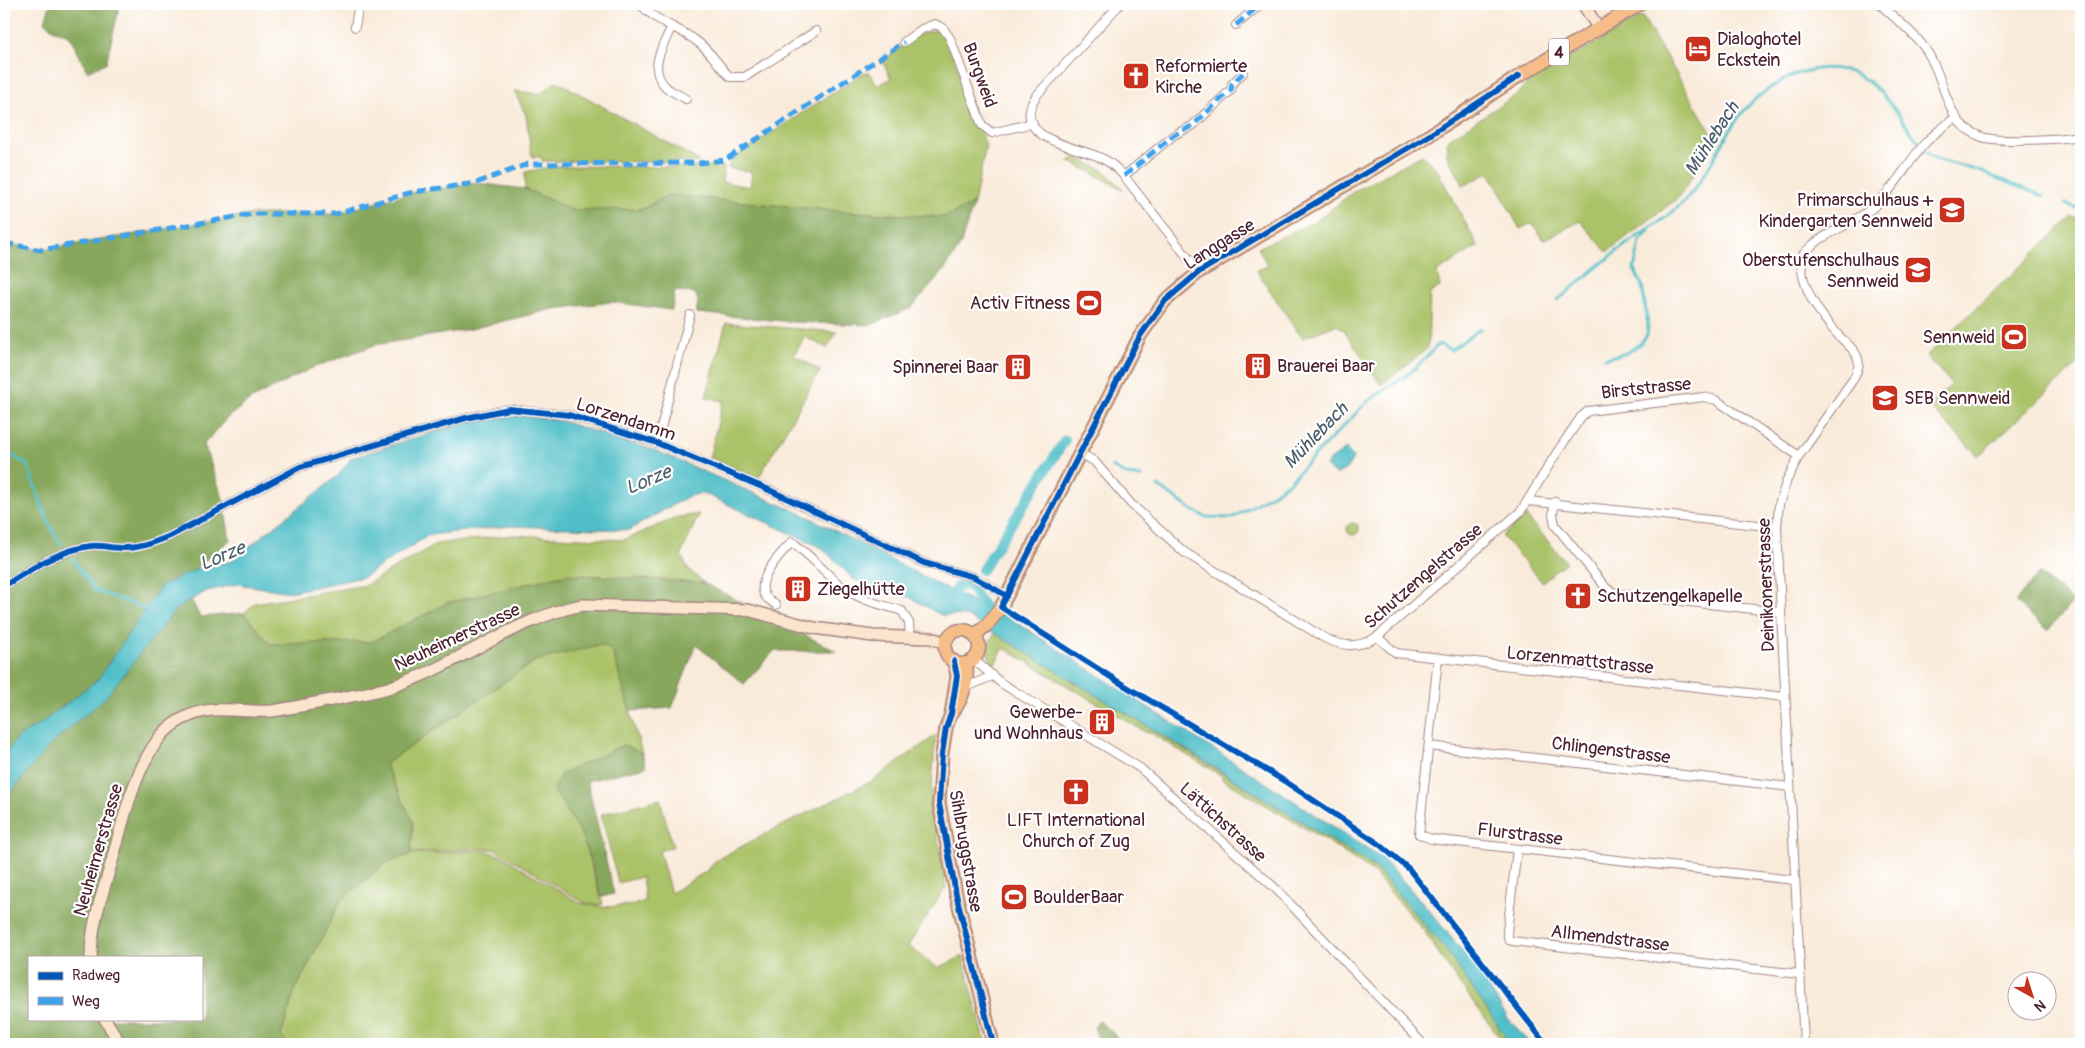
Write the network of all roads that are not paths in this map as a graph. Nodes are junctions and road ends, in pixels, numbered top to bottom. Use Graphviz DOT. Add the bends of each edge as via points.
graph roads {
  1 [pos="359,4"];
  2 [pos="640,4"];
  3 [pos="1120,4"];
  4 [pos="1261,4"];
  5 [pos="1583,4"];
  6 [pos="1640,4"];
  7 [pos="1880,4"];
  8 [pos="1236,25"];
  9 [pos="355,27"];
  10 [pos="671,28"];
  11 [pos="1599,29"];
  12 [pos="816,31"];
  13 [pos="904,42"];
  14 [pos="1243,74"];
  15 [pos="686,99"];
  16 [pos="1956,117"];
  17 [pos="1033,124"];
  18 [pos="2081,136"];
  19 [pos="1124,176"];
  20 [pos="1199,272"];
  21 [pos="690,315"];
  22 [pos="656,443"];
  23 [pos="1080,453"];
  24 [pos="1799,456"];
  25 [pos="1528,501"];
  26 [pos="1555,502"];
  27 [pos="1777,527"];
  28 [pos="4,586"];
  29 [pos="1004,602"];
  30 [pos="776,605"];
  31 [pos="1781,612"];
  32 [pos="978,632"];
  33 [pos="910,637"];
  34 [pos="1377,637"];
  35 [pos="946,643"];
  36 [pos="1438,658"];
  37 [pos="964,661"];
  38 [pos="992,676"];
  39 [pos="964,688"];
  40 [pos="1785,697"];
  41 [pos="952,714"];
  42 [pos="1429,746"];
  43 [pos="1790,787"];
  44 [pos="1517,849"];
  45 [pos="1794,880"];
  46 [pos="90,956"];
  47 [pos="1799,974"];
  48 [pos="106,1020"];
  49 [pos="120,1044"];
  50 [pos="994,1044"];
  51 [pos="1423,1044"];
  52 [pos="1804,1044"];
  1 -- 9 [label="street"];
  2 -- 10 [label="street"];
  3 -- 17 [label="street" via="1036,96 1031,113"];
  4 -- 8 [label="street"];
  5 -- 11 [label="street"];
  6 -- 11 [label="main road, Langgasse / 4"];
  7 -- 16 [label="street" via="1927,51"];
  10 -- 12 [label="street" via="708,50 730,77 745,76"];
  10 -- 15 [label="street" via="657,57 656,67 666,87"];
  11 -- 20 [label="main road, Langgasse / 4" via="1519,76 1428,136"];
  13 -- 17 [label="street, Burgweid" via="935,24 943,28 950,38 982,125 992,133"];
  14 -- 19 [label="street" via="1232,84 1231,90 1192,126 1174,135"];
  16 -- 18 [label="street" via="1972,133 1984,138"];
  16 -- 24 [label="street, Deinikonerstrasse" via="1926,142 1877,204 1862,217 1818,240 1801,257 1805,283 1813,303 1822,318 1857,354 1860,365"];
  17 -- 19 [label="street" via="1051,141 1102,158"];
  19 -- 20 [label="street"];
  20 -- 23 [label="main road, Langgasse / 4" via="1164,302 1140,336"];
  21 -- 22 [label="street"];
  22 -- 28 [label="street, Lorzendamm" via="569,415 509,409 466,418 300,468 170,536 141,546 93,546 66,551"];
  22 -- 29 [label="street, Lorzendamm" via="767,489 924,563 974,577"];
  23 -- 29 [label="main road, Langgasse / 4"];
  23 -- 34 [label="street, Schutzengelstrasse" via="1094,461 1131,504 1184,552 1326,639 1353,646 1366,644"];
  24 -- 25 [label="street, Birststrasse" via="1716,400 1704,397 1596,408 1581,417"];
  24 -- 27 [label="street, Deinikonerstrasse" via="1786,480"];
  25 -- 26 [label="street"];
  25 -- 34 [label="street, Schutzengelstrasse"];
  26 -- 27 [label="street"];
  26 -- 31 [label="street" via="1555,525 1607,589 1617,594"];
  27 -- 31 [label="street, Deinikonerstrasse"];
  29 -- 32 [label="main road, Langgasse / 4"];
  30 -- 33 [label="street" via="765,596 763,588 771,564 792,542 857,596 902,611 909,623"];
  31 -- 40 [label="street, Deinikonerstrasse"];
  32 -- 35 [label="main road" via="955,631"];
  32 -- 37 [label="main road" via="978,650"];
  33 -- 35 [label="street, Neuheimerstrasse"];
  33 -- 46 [label="street, Neuheimerstrasse" via="814,628 748,610 582,605 536,619 432,671 384,689 272,711 214,710 182,718 158,739 138,778 95,920"];
  34 -- 36 [label="street, Lorzenmattstrasse" via="1396,653"];
  35 -- 37 [label="main road" via="946,652"];
  36 -- 40 [label="street, Lorzenmattstrasse"];
  36 -- 42 [label="street, Flurstrasse"];
  37 -- 38 [label="street, Lättichstrasse"];
  37 -- 39 [label="main road, Sihlbruggstrasse" via="967,670"];
  37 -- 41 [label="main road, Sihlbruggstrasse" via="956,676"];
  38 -- 39 [label="street"];
  38 -- 51 [label="street, Lättichstrasse" via="1140,768 1275,888"];
  39 -- 41 [label="main road, Sihlbruggstrasse"];
  40 -- 43 [label="street, Deinikonerstrasse"];
  41 -- 50 [label="main road, Sihlbruggstrasse" via="942,754 939,803 956,894"];
  42 -- 43 [label="street, Chlingenstrasse"];
  42 -- 44 [label="street, Flurstrasse" via="1419,834 1431,839"];
  43 -- 45 [label="street, Deinikonerstrasse"];
  44 -- 45 [label="street, Flurstrasse"];
  44 -- 47 [label="street, Allmendstrasse" via="1507,932 1509,940"];
  45 -- 47 [label="street, Deinikonerstrasse"];
  47 -- 52 [label="street, Deinikonerstrasse"];
  48 -- 49 [label="street"];
}
